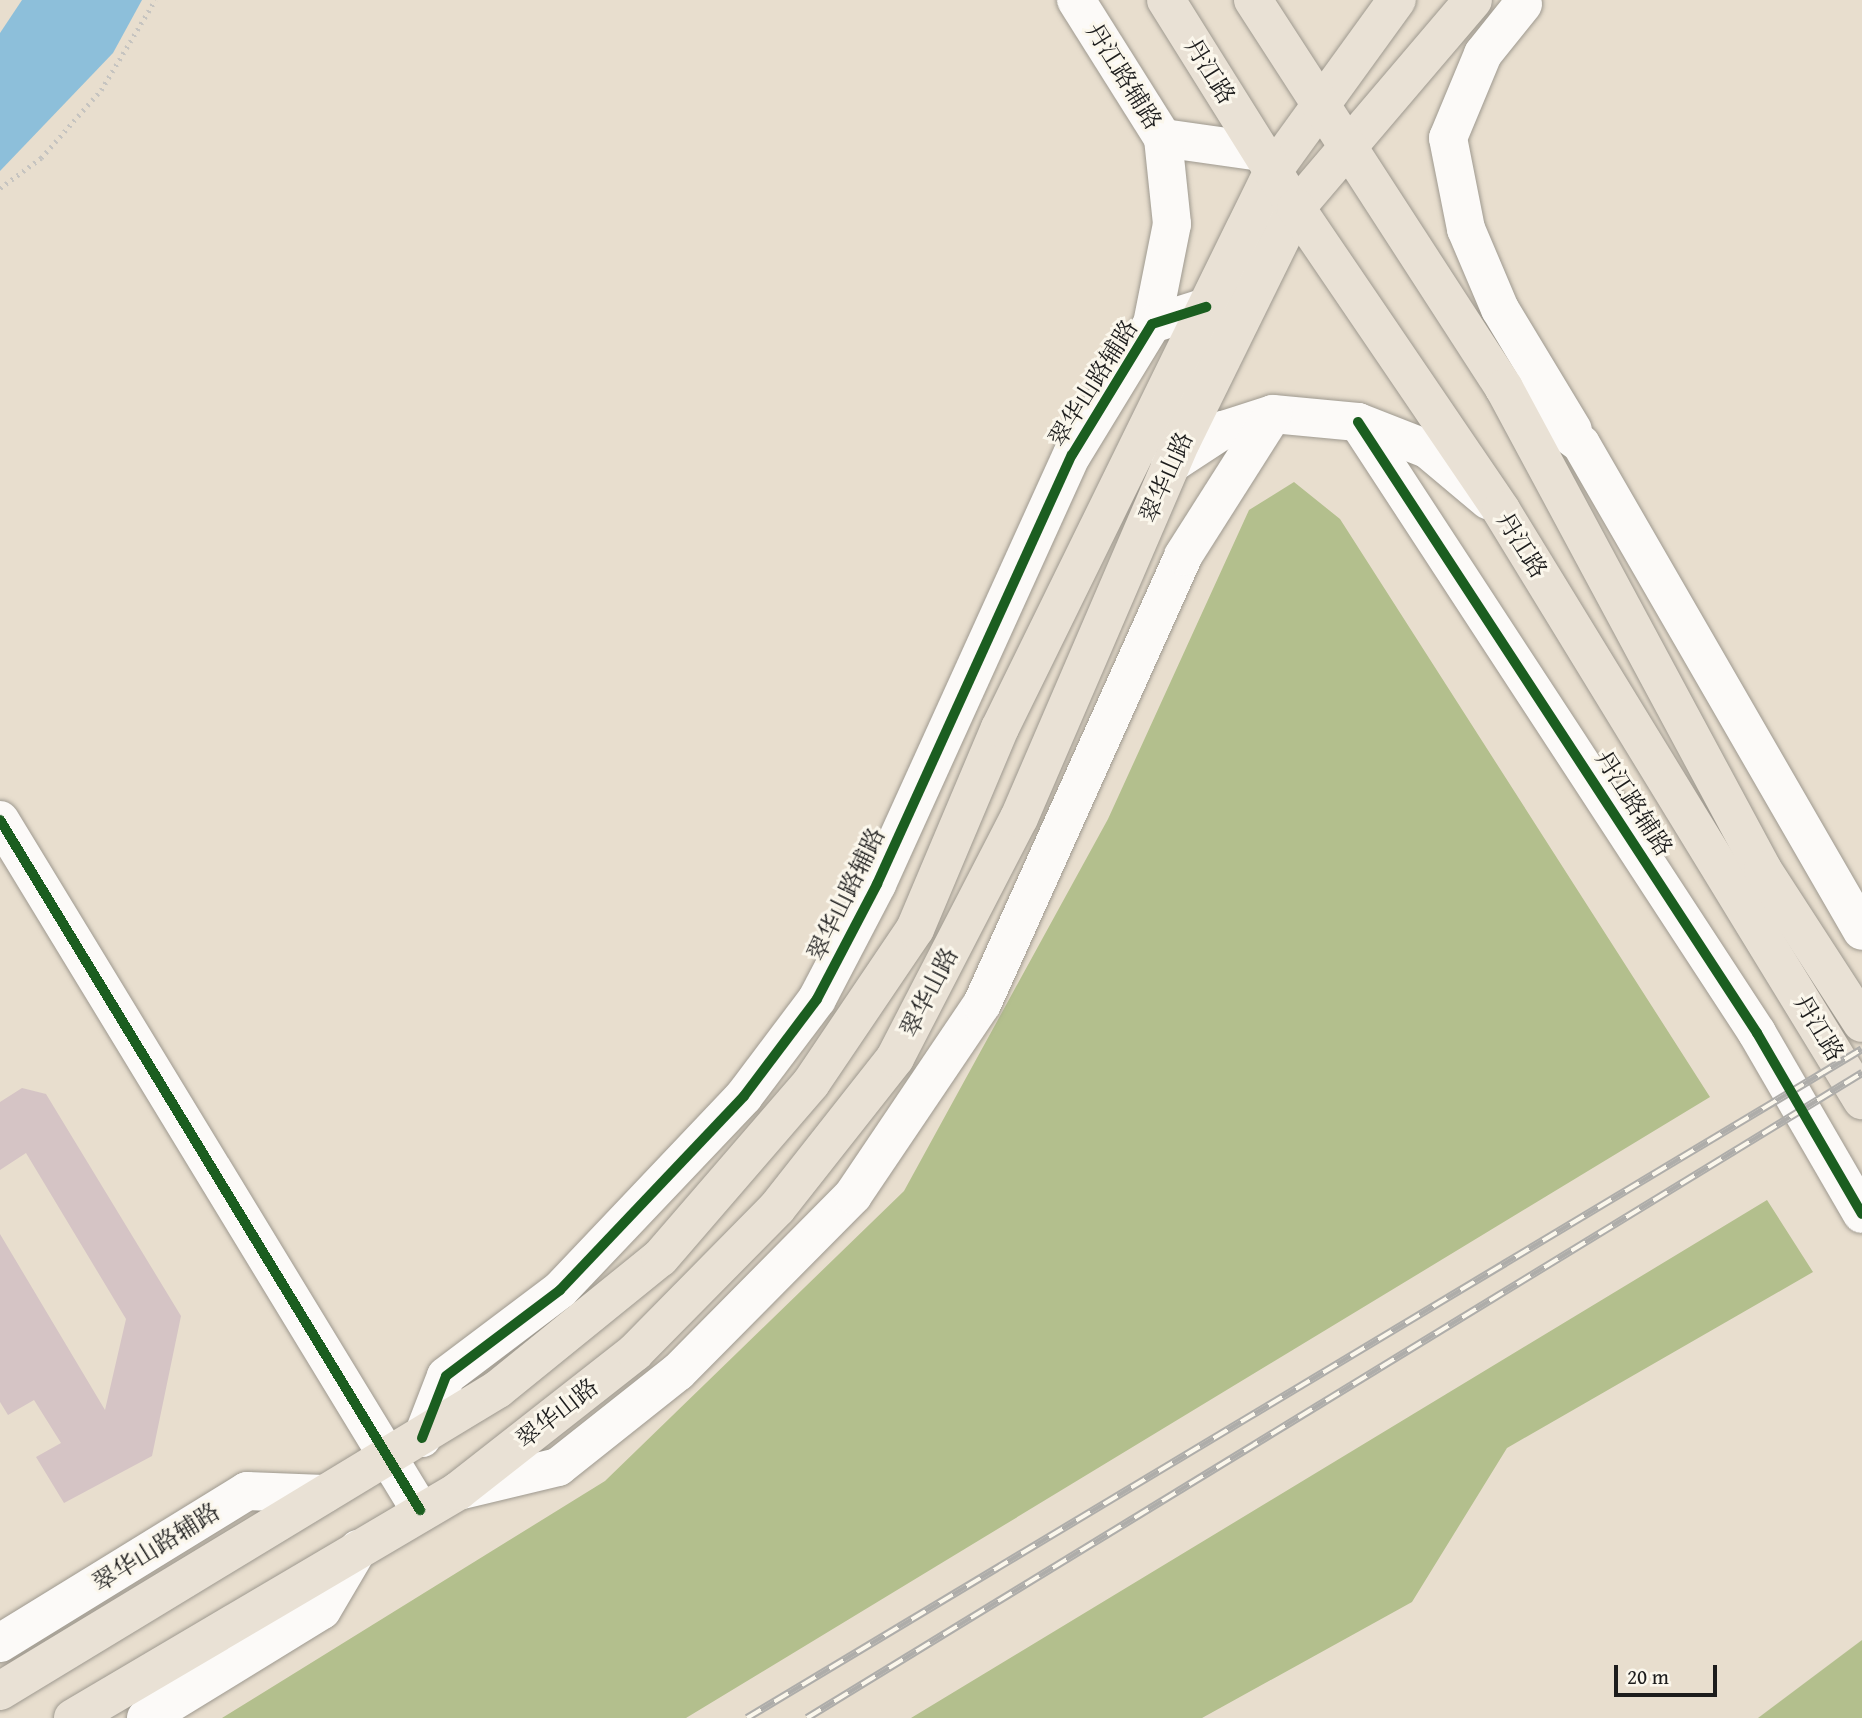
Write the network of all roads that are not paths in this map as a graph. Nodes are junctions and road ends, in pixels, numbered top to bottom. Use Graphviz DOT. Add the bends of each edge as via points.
graph roads {
  1 [pos="1076,0"];
  2 [pos="1166,0"];
  3 [pos="1253,0"];
  4 [pos="1397,0"];
  5 [pos="1473,0"];
  6 [pos="1525,2"];
  7 [pos="1438,41"];
  8 [pos="1316,104"];
  9 [pos="1163,138"];
  10 [pos="1345,148"];
  11 [pos="1267,162"];
  12 [pos="1296,208"];
  13 [pos="1206,307"];
  14 [pos="1152,324"];
  15 [pos="1504,388"];
  16 [pos="1273,414"];
  17 [pos="1358,422"];
  18 [pos="1581,444"];
  19 [pos="1170,465"];
  20 [pos="1501,510"];
  21 [pos="0,820"];
  22 [pos="1862,931"];
  23 [pos="1862,1023"];
  24 [pos="1862,1100"];
  25 [pos="1862,1214"];
  26 [pos="422,1438"];
  27 [pos="386,1457"];
  28 [pos="458,1491"];
  29 [pos="324,1494"];
  30 [pos="420,1510"];
  31 [pos="358,1549"];
  32 [pos="0,1643"];
  33 [pos="0,1690"];
  34 [pos="73,1718"];
  35 [pos="146,1718"];
  1 -- 9 [label="street, 丹江路辅路"];
  2 -- 11 [label="main road, 丹江路"];
  3 -- 8 [label="main road, 丹江路"];
  4 -- 8 [label="main road, 翠华山路"];
  5 -- 7 [label="main road, 翠华山路"];
  6 -- 7 [label="street"];
  6 -- 18 [label="street" via="1483,54 1448,138 1471,241 1500,309"];
  7 -- 10 [label="main road, 翠华山路"];
  8 -- 10 [label="main road, 丹江路"];
  8 -- 11 [label="main road, 翠华山路"];
  9 -- 11 [label="street, 丹江路辅路"];
  9 -- 14 [label="street" via="1171,224"];
  10 -- 12 [label="main road, 翠华山路"];
  10 -- 15 [label="main road, 丹江路"];
  11 -- 12 [label="main road, 丹江路"];
  11 -- 13 [label="main road, 翠华山路"];
  12 -- 19 [label="main road, 翠华山路"];
  12 -- 20 [label="main road, 丹江路"];
  13 -- 14 [label="street, 翠华山路辅路"];
  13 -- 26 [label="main road, 翠华山路" via="1000,729 915,929 811,1083 660,1258 498,1388"];
  14 -- 26 [label="street, 翠华山路辅路" via="1072,455 877,884 817,999 744,1096 560,1290 446,1376"];
  15 -- 18 [label="street"];
  15 -- 23 [label="main road, 丹江路" via="1763,870"];
  16 -- 17 [label="street"];
  16 -- 19 [label="street" via="1223,430"];
  16 -- 28 [label="street" via="1184,556 982,1004 853,1195 678,1372 558,1466"];
  17 -- 20 [label="street" via="1427,449"];
  17 -- 25 [label="street, 丹江路辅路" via="1757,1034"];
  18 -- 22 [label="street"];
  19 -- 28 [label="main road, 翠华山路" via="1019,818 895,1058 777,1208 635,1352"];
  20 -- 24 [label="main road, 丹江路"];
  21 -- 27 [label="street"];
  26 -- 27 [label="main road, 翠华山路"];
  27 -- 29 [label="main road, 翠华山路"];
  27 -- 30 [label="street"];
  28 -- 30 [label="main road, 翠华山路"];
  29 -- 32 [label="street, 翠华山路辅路" via="247,1491"];
  29 -- 33 [label="main road, 翠华山路"];
  30 -- 31 [label="main road, 翠华山路"];
  31 -- 34 [label="main road, 翠华山路"];
  31 -- 35 [label="street" via="322,1610"];
}
